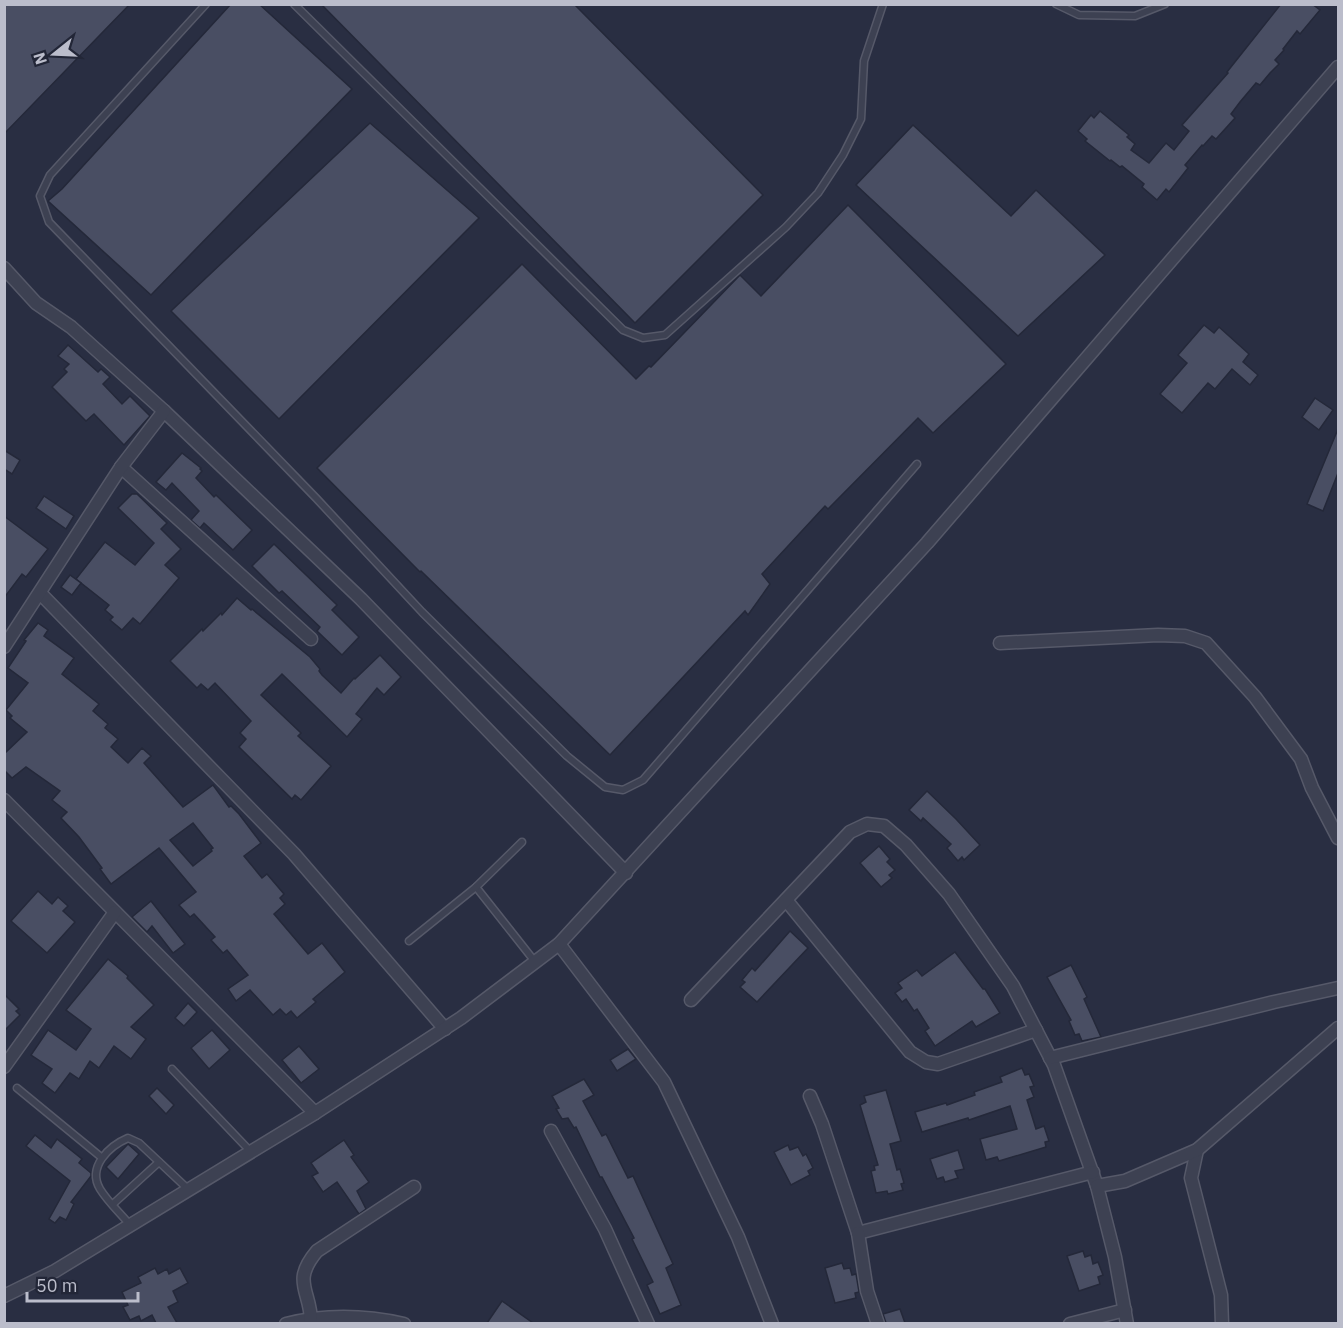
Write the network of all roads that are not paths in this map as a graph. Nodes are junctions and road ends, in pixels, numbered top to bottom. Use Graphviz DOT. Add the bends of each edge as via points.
graph roads {
  1 [pos="206,4"];
  2 [pos="294,4"];
  3 [pos="883,4"];
  4 [pos="1056,4"];
  5 [pos="1165,4"];
  6 [pos="1338,67"];
  7 [pos="4,268"];
  8 [pos="164,411"];
  9 [pos="917,464"];
  10 [pos="122,467"];
  11 [pos="40,593"];
  12 [pos="311,639"];
  13 [pos="1000,643"];
  14 [pos="4,647"];
  15 [pos="4,800"];
  16 [pos="1338,838"];
  17 [pos="522,842"];
  18 [pos="626,873"];
  19 [pos="476,887"];
  20 [pos="786,900"];
  21 [pos="116,912"];
  22 [pos="409,941"];
  23 [pos="560,944"];
  24 [pos="537,963"];
  25 [pos="1338,988"];
  26 [pos="691,1000"];
  27 [pos="1338,1028"];
  28 [pos="445,1029"];
  29 [pos="1036,1030"];
  30 [pos="1050,1058"];
  31 [pos="4,1067"];
  32 [pos="172,1070"];
  33 [pos="17,1088"];
  34 [pos="810,1096"];
  35 [pos="315,1113"];
  36 [pos="551,1131"];
  37 [pos="1197,1150"];
  38 [pos="251,1153"];
  39 [pos="101,1157"];
  40 [pos="159,1162"];
  41 [pos="1093,1172"];
  42 [pos="1097,1186"];
  43 [pos="414,1187"];
  44 [pos="189,1190"];
  45 [pos="112,1204"];
  46 [pos="130,1226"];
  47 [pos="858,1233"];
  48 [pos="4,1296"];
  49 [pos="1125,1310"];
  50 [pos="311,1320"];
  51 [pos="286,1323"];
  52 [pos="404,1323"];
  53 [pos="648,1323"];
  54 [pos="772,1323"];
  55 [pos="879,1323"];
  56 [pos="1070,1323"];
  57 [pos="1126,1323"];
  58 [pos="1222,1323"];
  1 -- 9 [label="lane" via="50,175 40,196 49,222 422,612 567,756 604,787 623,790 643,780"];
  2 -- 3 [label="lane" via="623,330 644,338 665,335 786,227 818,193 861,119 864,61"];
  4 -- 5 [label="lane" via="1078,15 1135,16"];
  6 -- 18 [label="street" via="927,543"];
  7 -- 8 [label="street" via="36,303 71,327"];
  8 -- 10 [label="street"];
  8 -- 18 [label="street" via="361,599"];
  10 -- 11 [label="street"];
  10 -- 12 [label="street"];
  11 -- 14 [label="street"];
  11 -- 28 [label="street" via="294,854"];
  13 -- 16 [label="street" via="1158,635 1185,636 1206,644 1255,697 1301,759"];
  15 -- 21 [label="street"];
  17 -- 19 [label="lane"];
  18 -- 23 [label="street"];
  19 -- 22 [label="lane"];
  19 -- 24 [label="lane"];
  20 -- 26 [label="street"];
  20 -- 29 [label="street" via="910,1052 926,1062 938,1064"];
  20 -- 29 [label="street" via="850,832 867,824 884,826 949,894 1013,986"];
  21 -- 31 [label="street"];
  21 -- 35 [label="street"];
  23 -- 24 [label="street"];
  23 -- 54 [label="street" via="664,1082 738,1237"];
  24 -- 28 [label="street"];
  25 -- 30 [label="street"];
  27 -- 37 [label="street"];
  28 -- 35 [label="street"];
  29 -- 30 [label="street"];
  30 -- 41 [label="street"];
  32 -- 38 [label="lane"];
  33 -- 39 [label="lane"];
  34 -- 47 [label="street"];
  35 -- 38 [label="street"];
  36 -- 53 [label="street" via="605,1229"];
  37 -- 42 [label="street" via="1125,1181"];
  37 -- 58 [label="street" via="1191,1178 1221,1295"];
  38 -- 44 [label="street"];
  39 -- 40 [label="lane" via="128,1138"];
  39 -- 45 [label="lane" via="96,1179"];
  40 -- 44 [label="lane"];
  40 -- 45 [label="lane"];
  41 -- 42 [label="street"];
  41 -- 47 [label="street"];
  42 -- 49 [label="street"];
  43 -- 50 [label="street" via="317,1251 306,1264 303,1282"];
  44 -- 46 [label="street"];
  45 -- 46 [label="lane"];
  46 -- 48 [label="street"];
  47 -- 55 [label="street" via="867,1291"];
  49 -- 56 [label="street"];
  49 -- 57 [label="street"];
  50 -- 51 [label="street"];
  50 -- 52 [label="street" via="344,1316"];
}
